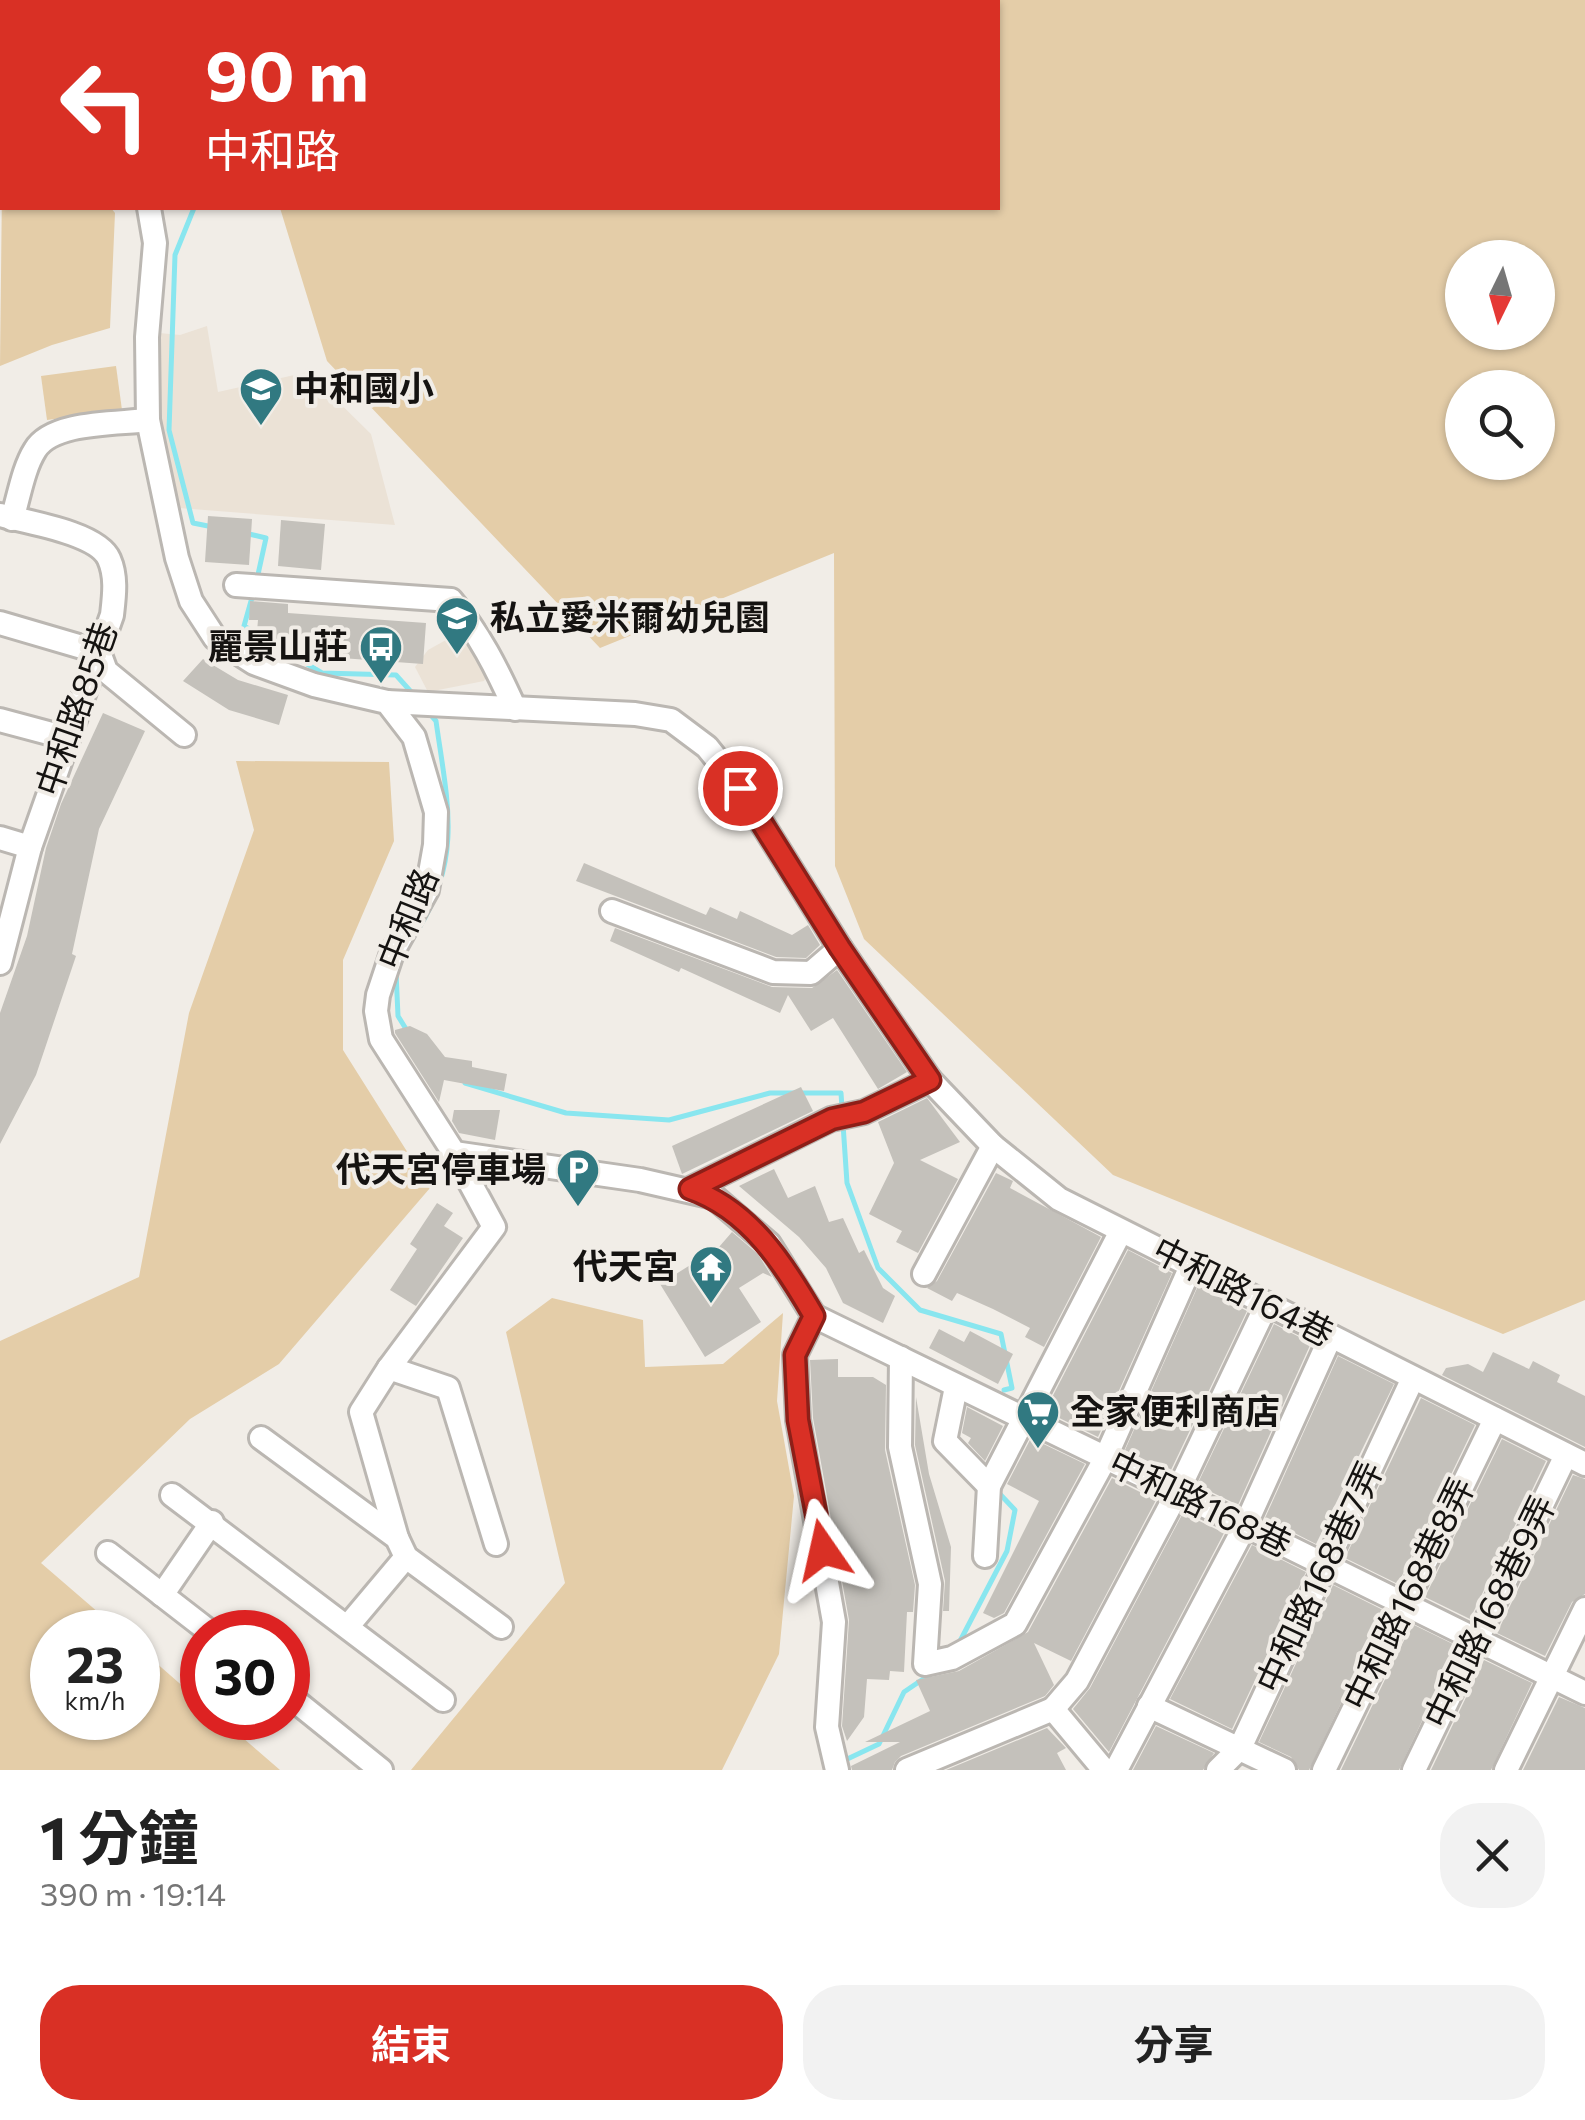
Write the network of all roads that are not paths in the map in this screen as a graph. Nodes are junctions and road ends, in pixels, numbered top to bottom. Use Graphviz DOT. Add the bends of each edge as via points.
graph roads {
  1 [pos="150,210"];
  2 [pos="148,420"];
  3 [pos="6,517"];
  4 [pos="240,585"];
  5 [pos="0,624"];
  6 [pos="99,652"];
  7 [pos="397,702"];
  8 [pos="515,709"];
  9 [pos="0,720"];
  10 [pos="184,735"];
  11 [pos="68,738"];
  12 [pos="0,838"];
  13 [pos="30,847"];
  14 [pos="612,912"];
  15 [pos="840,948"];
  16 [pos="1,954"];
  17 [pos="930,1080"];
  18 [pos="993,1146"];
  19 [pos="454,1153"];
  20 [pos="690,1189"];
  21 [pos="1121,1231"];
  22 [pos="1190,1266"];
  23 [pos="924,1274"];
  24 [pos="1267,1304"];
  25 [pos="814,1316"];
  26 [pos="1331,1336"];
  27 [pos="901,1358"];
  28 [pos="389,1368"];
  29 [pos="1413,1378"];
  30 [pos="956,1386"];
  31 [pos="1026,1418"];
  32 [pos="1495,1419"];
  33 [pos="261,1438"];
  34 [pos="1105,1459"];
  35 [pos="1576,1460"];
  36 [pos="992,1480"];
  37 [pos="1177,1493"];
  38 [pos="172,1495"];
  39 [pos="212,1522"];
  40 [pos="1245,1526"];
  41 [pos="496,1544"];
  42 [pos="402,1548"];
  43 [pos="108,1553"];
  44 [pos="985,1556"];
  45 [pos="1326,1564"];
  46 [pos="162,1594"];
  47 [pos="1403,1602"];
  48 [pos="1585,1609"];
  49 [pos="182,1610"];
  50 [pos="348,1626"];
  51 [pos="501,1626"];
  52 [pos="1474,1640"];
  53 [pos="1552,1676"];
  54 [pos="1585,1693"];
  55 [pos="443,1700"];
  56 [pos="1148,1706"];
  57 [pos="1053,1709"];
  58 [pos="310,1713"];
  59 [pos="1240,1748"];
  60 [pos="834,1762"];
  61 [pos="381,1770"];
  62 [pos="907,1770"];
  63 [pos="1104,1770"];
  64 [pos="1116,1770"];
  65 [pos="1218,1770"];
  66 [pos="1284,1770"];
  67 [pos="1324,1770"];
  68 [pos="1414,1770"];
  69 [pos="1506,1770"];
  1 -- 2 [label="street" via="155,243"];
  2 -- 3 [label="street, 中和路85巷" via="48,435 36,446"];
  2 -- 7 [label="street" via="176,558 191,601 215,638 254,664 314,686"];
  3 -- 6 [label="street, 中和路85巷" via="91,540 109,557 112,616"];
  4 -- 8 [label="street" via="451,600 494,662"];
  5 -- 6 [label="street"];
  6 -- 10 [label="street" via="106,671"];
  6 -- 11 [label="street, 中和路85巷"];
  7 -- 8 [label="street, 中和路164巷"];
  7 -- 19 [label="street, 中和路" via="436,812 435,845 427,890 392,953 376,1011 381,1039"];
  8 -- 15 [label="street, 中和路164巷" via="671,720 707,747 740,788"];
  9 -- 11 [label="street"];
  11 -- 13 [label="street, 中和路85巷"];
  12 -- 13 [label="street"];
  13 -- 16 [label="street, 中和路85巷"];
  14 -- 15 [label="street" via="772,972 811,973"];
  15 -- 17 [label="street, 中和路164巷"];
  17 -- 18 [label="street, 中和路164巷"];
  17 -- 20 [label="street" via="864,1112 832,1119"];
  18 -- 21 [label="street, 中和路164巷" via="1059,1199"];
  18 -- 23 [label="street"];
  19 -- 20 [label="street"];
  19 -- 28 [label="street, 中和路" via="494,1227"];
  20 -- 25 [label="street" via="714,1197 769,1244"];
  21 -- 22 [label="street, 中和路164巷"];
  21 -- 31 [label="street"];
  22 -- 24 [label="street, 中和路164巷"];
  22 -- 34 [label="street"];
  24 -- 26 [label="street, 中和路164巷"];
  24 -- 37 [label="street"];
  25 -- 27 [label="street, 中和路168巷"];
  25 -- 60 [label="street" via="795,1355 798,1420 834,1622 827,1726"];
  26 -- 29 [label="street, 中和路164巷"];
  26 -- 40 [label="street"];
  27 -- 30 [label="street, 中和路168巷"];
  27 -- 34 [label="street" via="900,1448 930,1584 925,1664 952,1658 1015,1624"];
  28 -- 41 [label="street" via="448,1388"];
  28 -- 42 [label="street" via="361,1412"];
  29 -- 32 [label="street, 中和路164巷"];
  29 -- 45 [label="street, 中和路168巷7弄"];
  30 -- 31 [label="street, 中和路168巷"];
  30 -- 36 [label="street" via="945,1441"];
  31 -- 34 [label="street, 中和路168巷"];
  31 -- 36 [label="street"];
  32 -- 35 [label="street, 中和路164巷"];
  32 -- 47 [label="street, 中和路168巷8弄"];
  33 -- 42 [label="street"];
  34 -- 37 [label="street, 中和路168巷"];
  35 -- 52 [label="street, 中和路168巷9弄"];
  36 -- 44 [label="street"];
  37 -- 40 [label="street, 中和路168巷"];
  37 -- 57 [label="street" via="1077,1681"];
  38 -- 39 [label="street"];
  39 -- 46 [label="street"];
  39 -- 50 [label="street"];
  40 -- 45 [label="street, 中和路168巷"];
  40 -- 56 [label="street"];
  42 -- 50 [label="street"];
  42 -- 51 [label="street"];
  43 -- 46 [label="street"];
  45 -- 47 [label="street, 中和路168巷"];
  45 -- 59 [label="street, 中和路168巷7弄"];
  46 -- 49 [label="street"];
  47 -- 52 [label="street, 中和路168巷"];
  47 -- 67 [label="street, 中和路168巷8弄"];
  48 -- 53 [label="street"];
  50 -- 55 [label="street"];
  52 -- 53 [label="street, 中和路168巷"];
  52 -- 68 [label="street, 中和路168巷9弄"];
  53 -- 54 [label="street, 中和路168巷"];
  53 -- 69 [label="street"];
  56 -- 59 [label="street"];
  56 -- 64 [label="street"];
  57 -- 62 [label="street"];
  57 -- 63 [label="street"];
  58 -- 61 [label="street"];
  59 -- 65 [label="street, 中和路168巷7弄"];
  59 -- 66 [label="street"];
}
